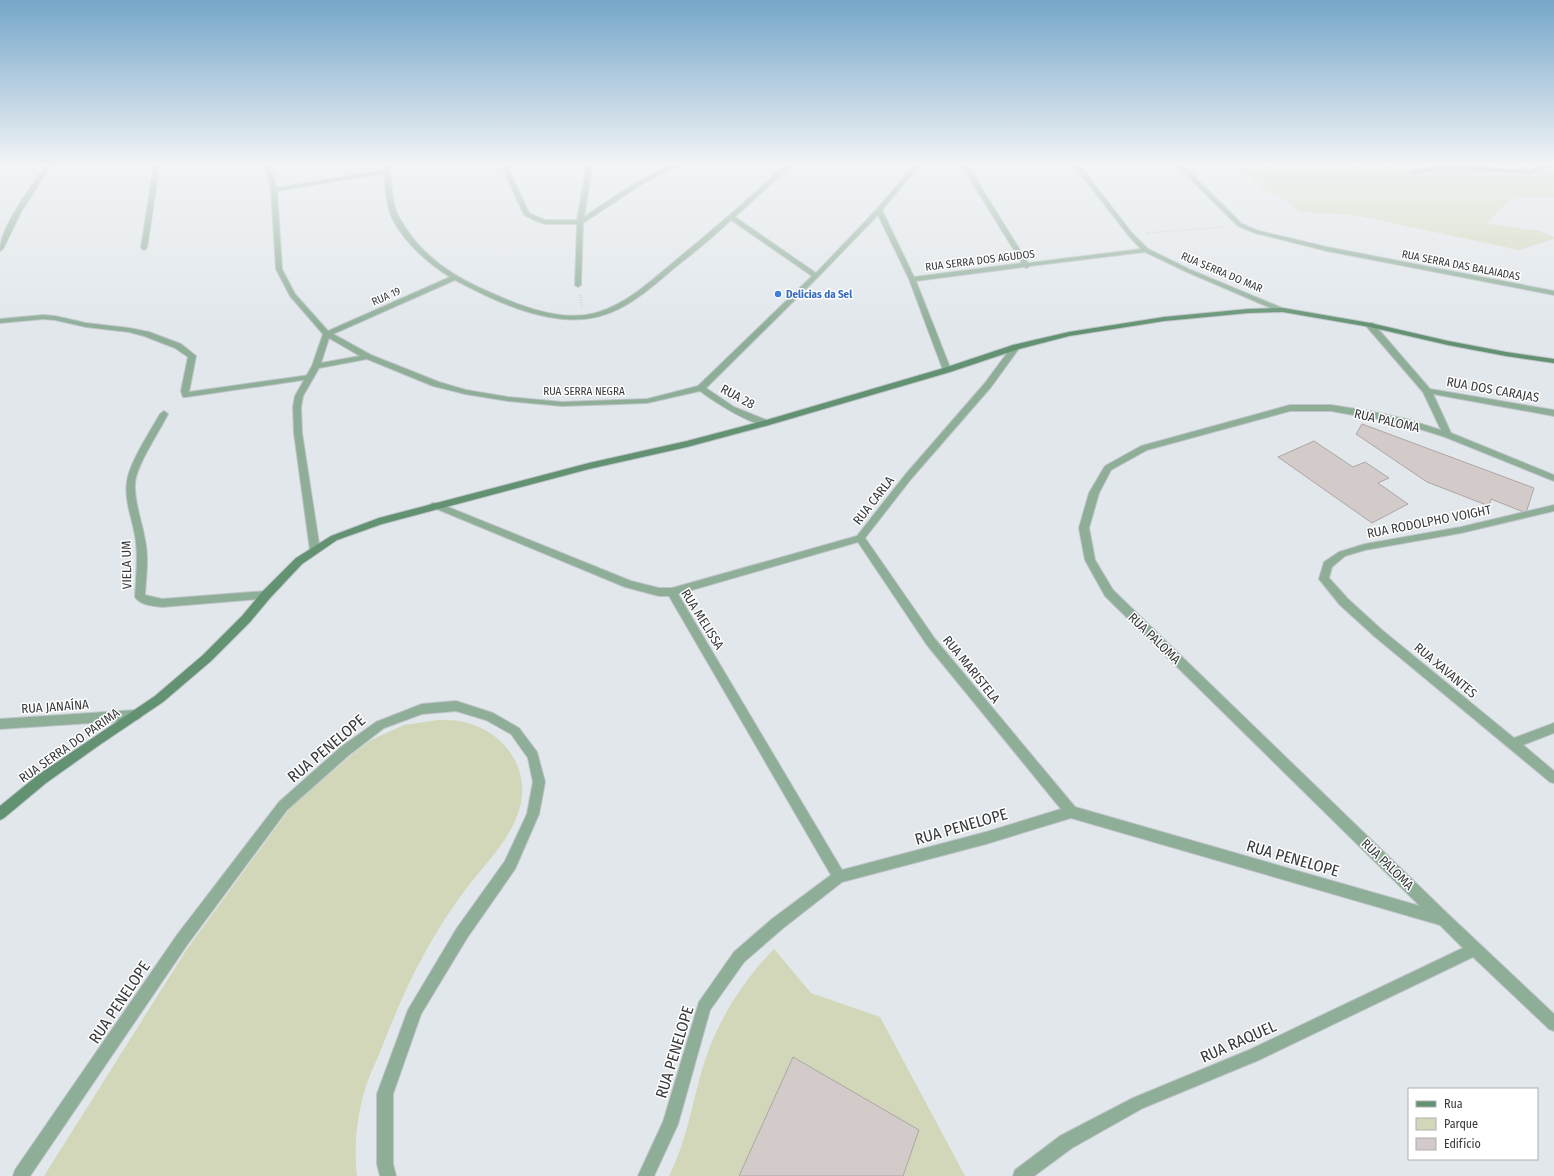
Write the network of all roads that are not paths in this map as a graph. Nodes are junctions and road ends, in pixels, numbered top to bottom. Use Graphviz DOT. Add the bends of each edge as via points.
graph roads {
  1 [pos="15,218"];
  2 [pos="149,218"];
  3 [pos="276,218"];
  4 [pos="397,218"];
  5 [pos="532,218"];
  6 [pos="581,218"];
  7 [pos="586,218"];
  8 [pos="732,218"];
  9 [pos="871,218"];
  10 [pos="883,218"];
  11 [pos="997,218"];
  12 [pos="1117,218"];
  13 [pos="1233,218"];
  14 [pos="580,222"];
  15 [pos="144,248"];
  16 [pos="0,249"];
  17 [pos="1146,250"];
  18 [pos="1027,266"];
  19 [pos="816,276"];
  20 [pos="454,278"];
  21 [pos="912,279"];
  22 [pos="578,285"];
  23 [pos="1553,293"];
  24 [pos="1283,310"];
  25 [pos="0,321"];
  26 [pos="1370,325"];
  27 [pos="327,334"];
  28 [pos="1016,347"];
  29 [pos="368,357"];
  30 [pos="1554,361"];
  31 [pos="316,366"];
  32 [pos="947,370"];
  33 [pos="310,376"];
  34 [pos="701,388"];
  35 [pos="1427,391"];
  36 [pos="1554,413"];
  37 [pos="164,414"];
  38 [pos="766,423"];
  39 [pos="1448,435"];
  40 [pos="1554,478"];
  41 [pos="435,505"];
  42 [pos="1554,508"];
  43 [pos="860,538"];
  44 [pos="314,550"];
  45 [pos="1324,579"];
  46 [pos="672,592"];
  47 [pos="266,595"];
  48 [pos="136,714"];
  49 [pos="0,724"];
  50 [pos="1554,728"];
  51 [pos="1512,744"];
  52 [pos="1554,778"];
  53 [pos="1070,812"];
  54 [pos="0,814"];
  55 [pos="839,877"];
  56 [pos="1444,920"];
  57 [pos="1476,949"];
  58 [pos="1554,1024"];
  59 [pos="21,1176"];
  60 [pos="388,1176"];
  61 [pos="646,1176"];
  62 [pos="1021,1176"];
  1 -- 16 [label="street"];
  2 -- 15 [label="street"];
  3 -- 27 [label="street, RUA SERRA NEGRA" via="279,269 292,295"];
  4 -- 20 [label="street" via="422,254"];
  5 -- 14 [label="street" via="556,223"];
  6 -- 14 [label="street"];
  7 -- 14 [label="street"];
  8 -- 19 [label="street"];
  8 -- 20 [label="street" via="629,300 614,308 584,317 541,312 523,307"];
  9 -- 19 [label="street"];
  10 -- 21 [label="street"];
  11 -- 18 [label="street"];
  12 -- 17 [label="street, RUA SERRA DO MAR"];
  13 -- 23 [label="street, RUA SERRA DAS BALAIADAS" via="1240,225 1281,239"];
  14 -- 22 [label="street"];
  17 -- 18 [label="street, RUA SERRA DOS AGUDOS"];
  17 -- 24 [label="street, RUA SERRA DO MAR" via="1189,272"];
  18 -- 21 [label="street, RUA SERRA DOS AGUDOS"];
  19 -- 34 [label="street"];
  20 -- 27 [label="street, RUA 19"];
  21 -- 32 [label="street"];
  24 -- 26 [label="street, RUA SERRA DO PARIMA"];
  24 -- 28 [label="street, RUA SERRA DO PARIMA" via="1164,319 1069,334"];
  25 -- 33 [label="street" via="55,318 129,330 178,346 192,356 185,394"];
  26 -- 30 [label="street, RUA SERRA DO PARIMA" via="1448,343"];
  26 -- 35 [label="street"];
  27 -- 29 [label="street, RUA SERRA NEGRA"];
  27 -- 31 [label="street"];
  28 -- 32 [label="street, RUA SERRA DO PARIMA"];
  28 -- 43 [label="street, RUA CARLA" via="988,385 908,477"];
  29 -- 31 [label="street"];
  29 -- 34 [label="street, RUA SERRA NEGRA" via="436,384 508,399 562,404 615,403 647,401"];
  31 -- 33 [label="street"];
  32 -- 38 [label="street, RUA SERRA DO PARIMA"];
  33 -- 44 [label="street" via="297,407 298,433"];
  34 -- 38 [label="street, RUA 28" via="731,409"];
  35 -- 36 [label="street, RUA DOS CARAJAS"];
  35 -- 39 [label="street"];
  37 -- 47 [label="street, VIELA UM" via="134,470 131,482 131,499 142,565 140,598 162,603"];
  38 -- 41 [label="street, RUA SERRA DO PARIMA"];
  39 -- 40 [label="street, RUA PALOMA"];
  39 -- 56 [label="street, RUA PALOMA" via="1399,420 1331,408 1290,408 1253,417 1144,448 1108,468 1094,493 1084,528 1090,560 1109,593"];
  41 -- 44 [label="street, RUA SERRA DO PARIMA" via="379,521 334,538"];
  41 -- 46 [label="street, RUA MELISSA" via="629,584 659,592"];
  42 -- 45 [label="street, RUA RODOLPHO VOIGHT" via="1342,554 1327,565"];
  43 -- 46 [label="street, RUA CARLA"];
  43 -- 53 [label="street, RUA MARISTELA" via="931,642"];
  44 -- 47 [label="street, RUA SERRA DO PARIMA"];
  45 -- 51 [label="street, RUA XAVANTES" via="1344,602 1378,633"];
  46 -- 55 [label="street, RUA MELISSA"];
  47 -- 48 [label="street, RUA SERRA DO PARIMA" via="207,658 159,699"];
  48 -- 49 [label="street, RUA JANAÍNA"];
  48 -- 54 [label="street, RUA SERRA DO PARIMA" via="55,770"];
  50 -- 51 [label="street"];
  51 -- 52 [label="street, RUA XAVANTES"];
  53 -- 55 [label="street, RUA PENELOPE" via="986,838"];
  53 -- 56 [label="street, RUA PENELOPE"];
  55 -- 61 [label="street, RUA PENELOPE" via="777,924 739,957 704,1007 670,1124"];
  56 -- 57 [label="street, RUA PALOMA"];
  57 -- 58 [label="street, RUA PALOMA"];
  57 -- 62 [label="street, RUA RAQUEL" via="1254,1055 1138,1103 1066,1142"];
  59 -- 60 [label="street, RUA PENELOPE" via="182,940 283,806 345,751 380,725 422,709 456,706 489,716 515,731 533,756 539,782 533,814 510,865 462,933 415,1010 385,1094 385,1164"];
}
